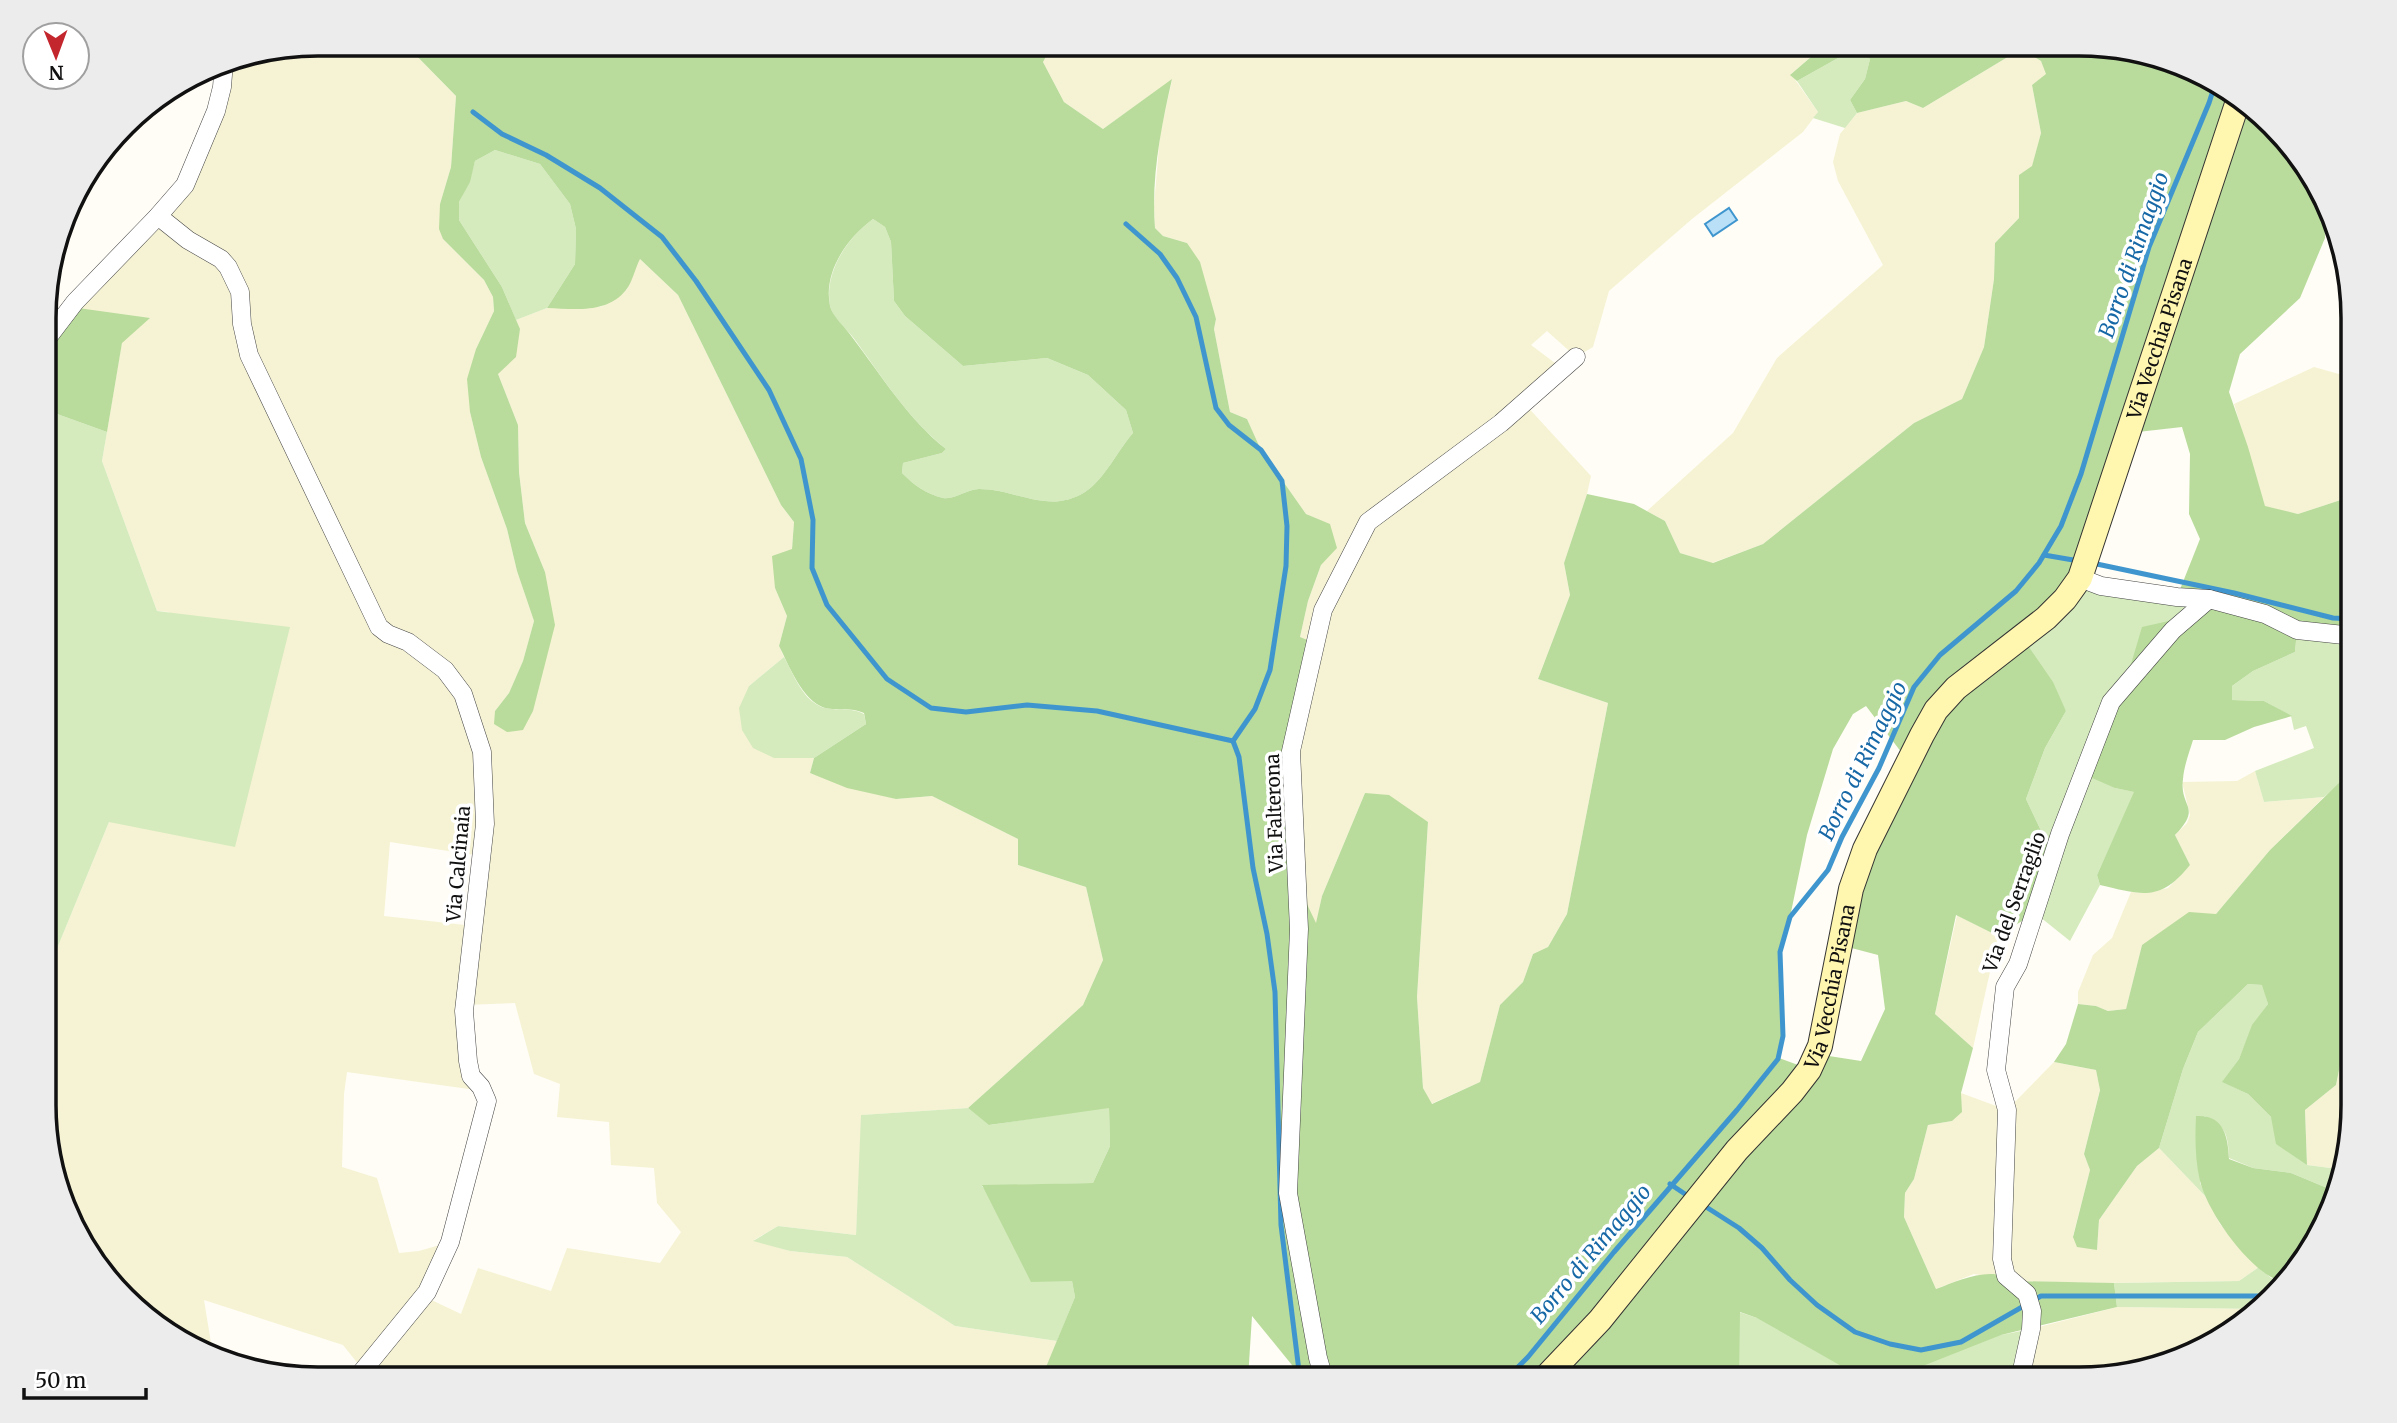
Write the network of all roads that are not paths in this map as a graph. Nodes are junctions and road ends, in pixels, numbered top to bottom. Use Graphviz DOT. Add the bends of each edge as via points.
graph roads {
  1 [pos="223,74"];
  2 [pos="2236,108"];
  3 [pos="158,216"];
  4 [pos="56,327"];
  5 [pos="1576,357"];
  6 [pos="2080,578"];
  7 [pos="2208,599"];
  8 [pos="2341,635"];
  9 [pos="366,1367"];
  10 [pos="1321,1367"];
  11 [pos="1555,1367"];
  12 [pos="2023,1367"];
  1 -- 3 [label="street" via="216,111 185,185"];
  2 -- 6 [label="main road, Via Vecchia Pisana"];
  3 -- 4 [label="street"];
  3 -- 9 [label="street, Via Calcinaia" via="228,267 240,292 249,355 379,627 445,670 463,694 482,752 485,824 464,1011 471,1076 487,1101 450,1242 439,1267 427,1292"];
  5 -- 10 [label="street, Via Falterona" via="1501,423 1368,522 1323,610 1291,751 1299,929 1288,1193"];
  6 -- 7 [label="street" via="2101,586"];
  6 -- 11 [label="main road, Via Vecchia Pisana" via="2046,618 1956,688 1922,735 1875,828 1851,889 1820,1046 1810,1070"];
  7 -- 8 [label="street" via="2265,614 2297,630"];
  7 -- 12 [label="street, Via del Serraglio" via="2111,702 2060,834 2018,964 2005,987 1996,1070 2007,1110 2002,1259 2006,1276 2029,1302 2031,1329"];
}
